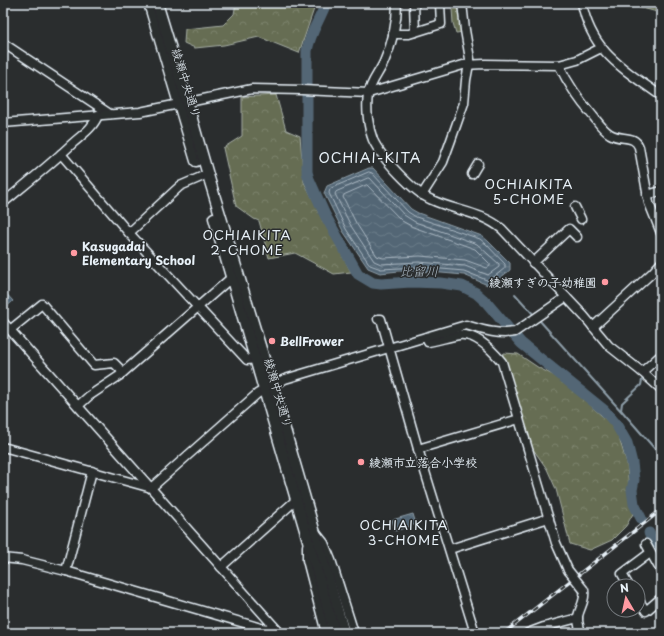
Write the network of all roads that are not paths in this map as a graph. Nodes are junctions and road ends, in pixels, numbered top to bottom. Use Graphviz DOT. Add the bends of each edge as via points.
graph roads {
  1 [pos="149,3"];
  2 [pos="157,3"];
  3 [pos="397,3"];
  4 [pos="414,3"];
  5 [pos="440,3"];
  6 [pos="462,3"];
  7 [pos="582,3"];
  8 [pos="415,32"];
  9 [pos="393,34"];
  10 [pos="3,44"];
  11 [pos="601,48"];
  12 [pos="470,64"];
  13 [pos="559,65"];
  14 [pos="369,93"];
  15 [pos="661,96"];
  16 [pos="184,103"];
  17 [pos="110,114"];
  18 [pos="98,115"];
  19 [pos="3,123"];
  20 [pos="61,154"];
  21 [pos="478,164"];
  22 [pos="472,174"];
  23 [pos="201,177"];
  24 [pos="661,191"];
  25 [pos="422,195"];
  26 [pos="647,195"];
  27 [pos="3,203"];
  28 [pos="575,207"];
  29 [pos="581,219"];
  30 [pos="129,233"];
  31 [pos="661,233"];
  32 [pos="577,237"];
  33 [pos="533,263"];
  34 [pos="661,263"];
  35 [pos="231,278"];
  36 [pos="566,297"];
  37 [pos="198,306"];
  38 [pos="378,319"];
  39 [pos="3,322"];
  40 [pos="593,327"];
  41 [pos="10,330"];
  42 [pos="426,337"];
  43 [pos="389,348"];
  44 [pos="661,355"];
  45 [pos="256,359"];
  46 [pos="123,372"];
  47 [pos="642,372"];
  48 [pos="268,387"];
  49 [pos="661,389"];
  50 [pos="78,406"];
  51 [pos="519,419"];
  52 [pos="3,447"];
  53 [pos="418,449"];
  54 [pos="92,471"];
  55 [pos="151,488"];
  56 [pos="296,500"];
  57 [pos="549,518"];
  58 [pos="311,535"];
  59 [pos="646,544"];
  60 [pos="450,549"];
  61 [pos="650,553"];
  62 [pos="3,558"];
  63 [pos="220,567"];
  64 [pos="66,571"];
  65 [pos="661,571"];
  66 [pos="624,578"];
  67 [pos="661,598"];
  68 [pos="646,611"];
  69 [pos="578,618"];
  70 [pos="279,632"];
  71 [pos="337,632"];
  72 [pos="354,633"];
  73 [pos="475,633"];
  74 [pos="528,633"];
  75 [pos="581,633"];
  1 -- 16 [label="main road, 綾瀬中央通り"];
  2 -- 16 [label="main road, 綾瀬中央通り"];
  3 -- 9 [label="street"];
  4 -- 8 [label="street"];
  5 -- 8 [label="street" via="441,24"];
  6 -- 12 [label="street"];
  7 -- 11 [label="street" via="588,24"];
  8 -- 9 [label="street"];
  9 -- 14 [label="street" via="386,58"];
  10 -- 17 [label="street"];
  11 -- 13 [label="street" via="577,60"];
  11 -- 15 [label="street" via="621,67"];
  12 -- 13 [label="street"];
  12 -- 14 [label="street"];
  12 -- 25 [label="street" via="464,103 451,140 437,173"];
  13 -- 26 [label="street" via="576,96 604,129 615,137 630,138 637,143"];
  14 -- 16 [label="street" via="252,89"];
  14 -- 25 [label="street" via="368,114 373,140 385,158"];
  16 -- 17 [label="street" via="140,112"];
  16 -- 23 [label="main road, 綾瀬中央通り"];
  16 -- 48 [label="main road, 綾瀬中央通り" via="208,175"];
  17 -- 18 [label="street"];
  18 -- 19 [label="street"];
  18 -- 20 [label="street" via="95,122"];
  20 -- 27 [label="street"];
  20 -- 30 [label="street"];
  21 -- 22 [label="street"];
  23 -- 30 [label="street" via="180,186"];
  23 -- 35 [label="main road, 綾瀬中央通り"];
  24 -- 26 [label="street"];
  25 -- 33 [label="street" via="494,223"];
  26 -- 31 [label="street" via="648,204"];
  28 -- 29 [label="street"];
  30 -- 37 [label="street"];
  32 -- 33 [label="street" via="569,229"];
  33 -- 36 [label="street"];
  34 -- 40 [label="street"];
  35 -- 37 [label="street"];
  35 -- 45 [label="main road, 綾瀬中央通り"];
  36 -- 40 [label="street"];
  36 -- 42 [label="street" via="515,332 495,333 466,325"];
  37 -- 45 [label="street" via="247,360"];
  37 -- 46 [label="street"];
  38 -- 43 [label="street" via="381,319"];
  39 -- 41 [label="street"];
  40 -- 47 [label="street" via="614,351"];
  41 -- 46 [label="street" via="42,304 94,365 114,363"];
  41 -- 50 [label="street"];
  42 -- 43 [label="street"];
  42 -- 51 [label="street" via="428,342 461,335 478,339 491,349 502,362"];
  43 -- 48 [label="street" via="285,379"];
  43 -- 53 [label="street"];
  44 -- 47 [label="street"];
  45 -- 48 [label="main road, 綾瀬中央通り"];
  46 -- 50 [label="street"];
  47 -- 49 [label="street"];
  48 -- 55 [label="street"];
  48 -- 56 [label="main road, 綾瀬中央通り"];
  48 -- 58 [label="main road, 綾瀬中央通り"];
  50 -- 55 [label="street"];
  51 -- 53 [label="street"];
  51 -- 57 [label="street"];
  52 -- 54 [label="street"];
  53 -- 60 [label="street"];
  54 -- 55 [label="street"];
  54 -- 64 [label="street"];
  55 -- 63 [label="street"];
  56 -- 58 [label="main road, 綾瀬中央通り"];
  56 -- 63 [label="street"];
  57 -- 60 [label="street"];
  57 -- 69 [label="street, bridge" via="568,570 584,590"];
  58 -- 71 [label="main road, 綾瀬中央通り"];
  58 -- 71 [label="street" via="308,560 321,616"];
  58 -- 72 [label="street" via="324,544"];
  59 -- 61 [label="street"];
  60 -- 73 [label="street"];
  61 -- 65 [label="street"];
  61 -- 66 [label="street" via="622,574"];
  62 -- 64 [label="street"];
  63 -- 70 [label="street"];
  64 -- 70 [label="street"];
  67 -- 68 [label="street"];
  69 -- 74 [label="street" via="544,626"];
  69 -- 75 [label="street"];
}
